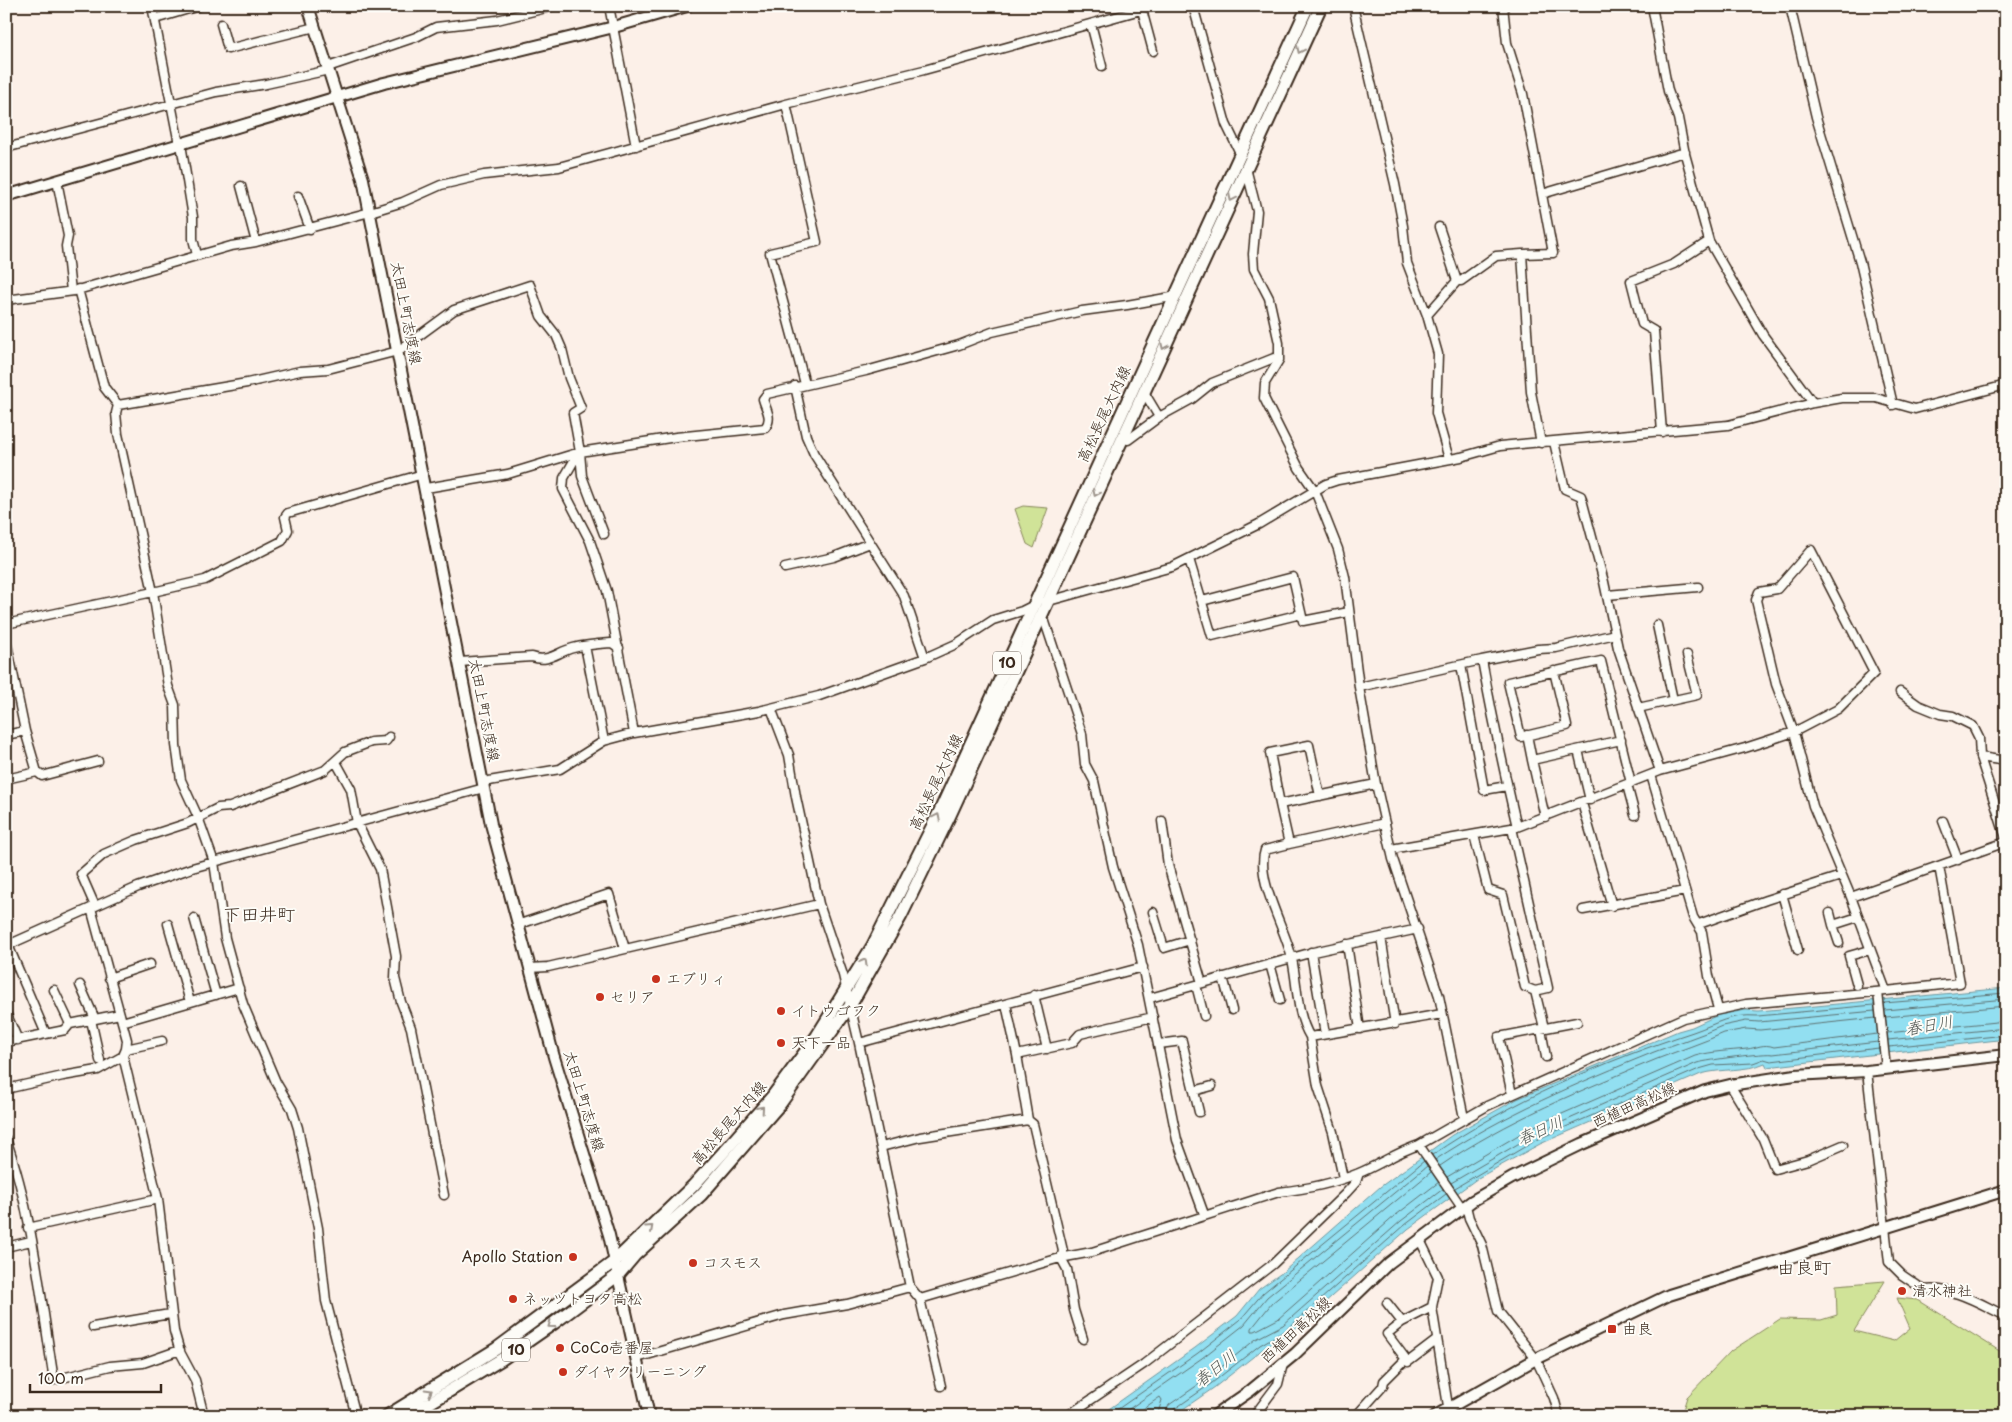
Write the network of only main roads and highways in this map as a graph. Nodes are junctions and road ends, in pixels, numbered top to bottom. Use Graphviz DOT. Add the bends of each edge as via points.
graph roads {
  1 [pos="308,6"];
  2 [pos="687,6"];
  3 [pos="1308,6"];
  4 [pos="1321,6"];
  5 [pos="338,97"];
  6 [pos="6,196"];
  7 [pos="933,836"];
  8 [pos="2006,1055"];
  9 [pos="2006,1190"];
  10 [pos="615,1261"];
  11 [pos="618,1275"];
  12 [pos="1443,1412"];
  13 [pos="387,1416"];
  14 [pos="408,1416"];
  15 [pos="649,1416"];
  16 [pos="1214,1416"];
  1 -- 5 [label="main road, 太田上町志度線"];
  2 -- 5 [label="main road"];
  7 -- 3 [label="main road, 高松長尾大内線 / 10, one-way" via="1033,605"];
  4 -- 7 [label="main road, 高松長尾大内線 / 10, one-way" via="1040,618"];
  5 -- 6 [label="main road"];
  5 -- 10 [label="main road, 太田上町志度線" via="364,179 483,785 517,925"];
  10 -- 7 [label="main road, 高松長尾大内線 / 10, one-way" via="693,1186 772,1097 847,991"];
  7 -- 11 [label="main road, 高松長尾大内線 / 10" via="901,916 850,1006 780,1104 701,1195 635,1255"];
  8 -- 16 [label="main road, 西植田高松線" via="1867,1071 1795,1075 1730,1085 1705,1091 1582,1144 1512,1178 1466,1206 1389,1263 1283,1364"];
  9 -- 12 [label="main road" via="1668,1296 1536,1359"];
  10 -- 11 [label="main road, 太田上町志度線"];
  13 -- 10 [label="main road, 高松長尾大内線 / 10, one-way" via="496,1349"];
  11 -- 14 [label="main road, 高松長尾大内線 / 10, one-way" via="502,1359"];
  11 -- 15 [label="main road, 太田上町志度線"];
}
